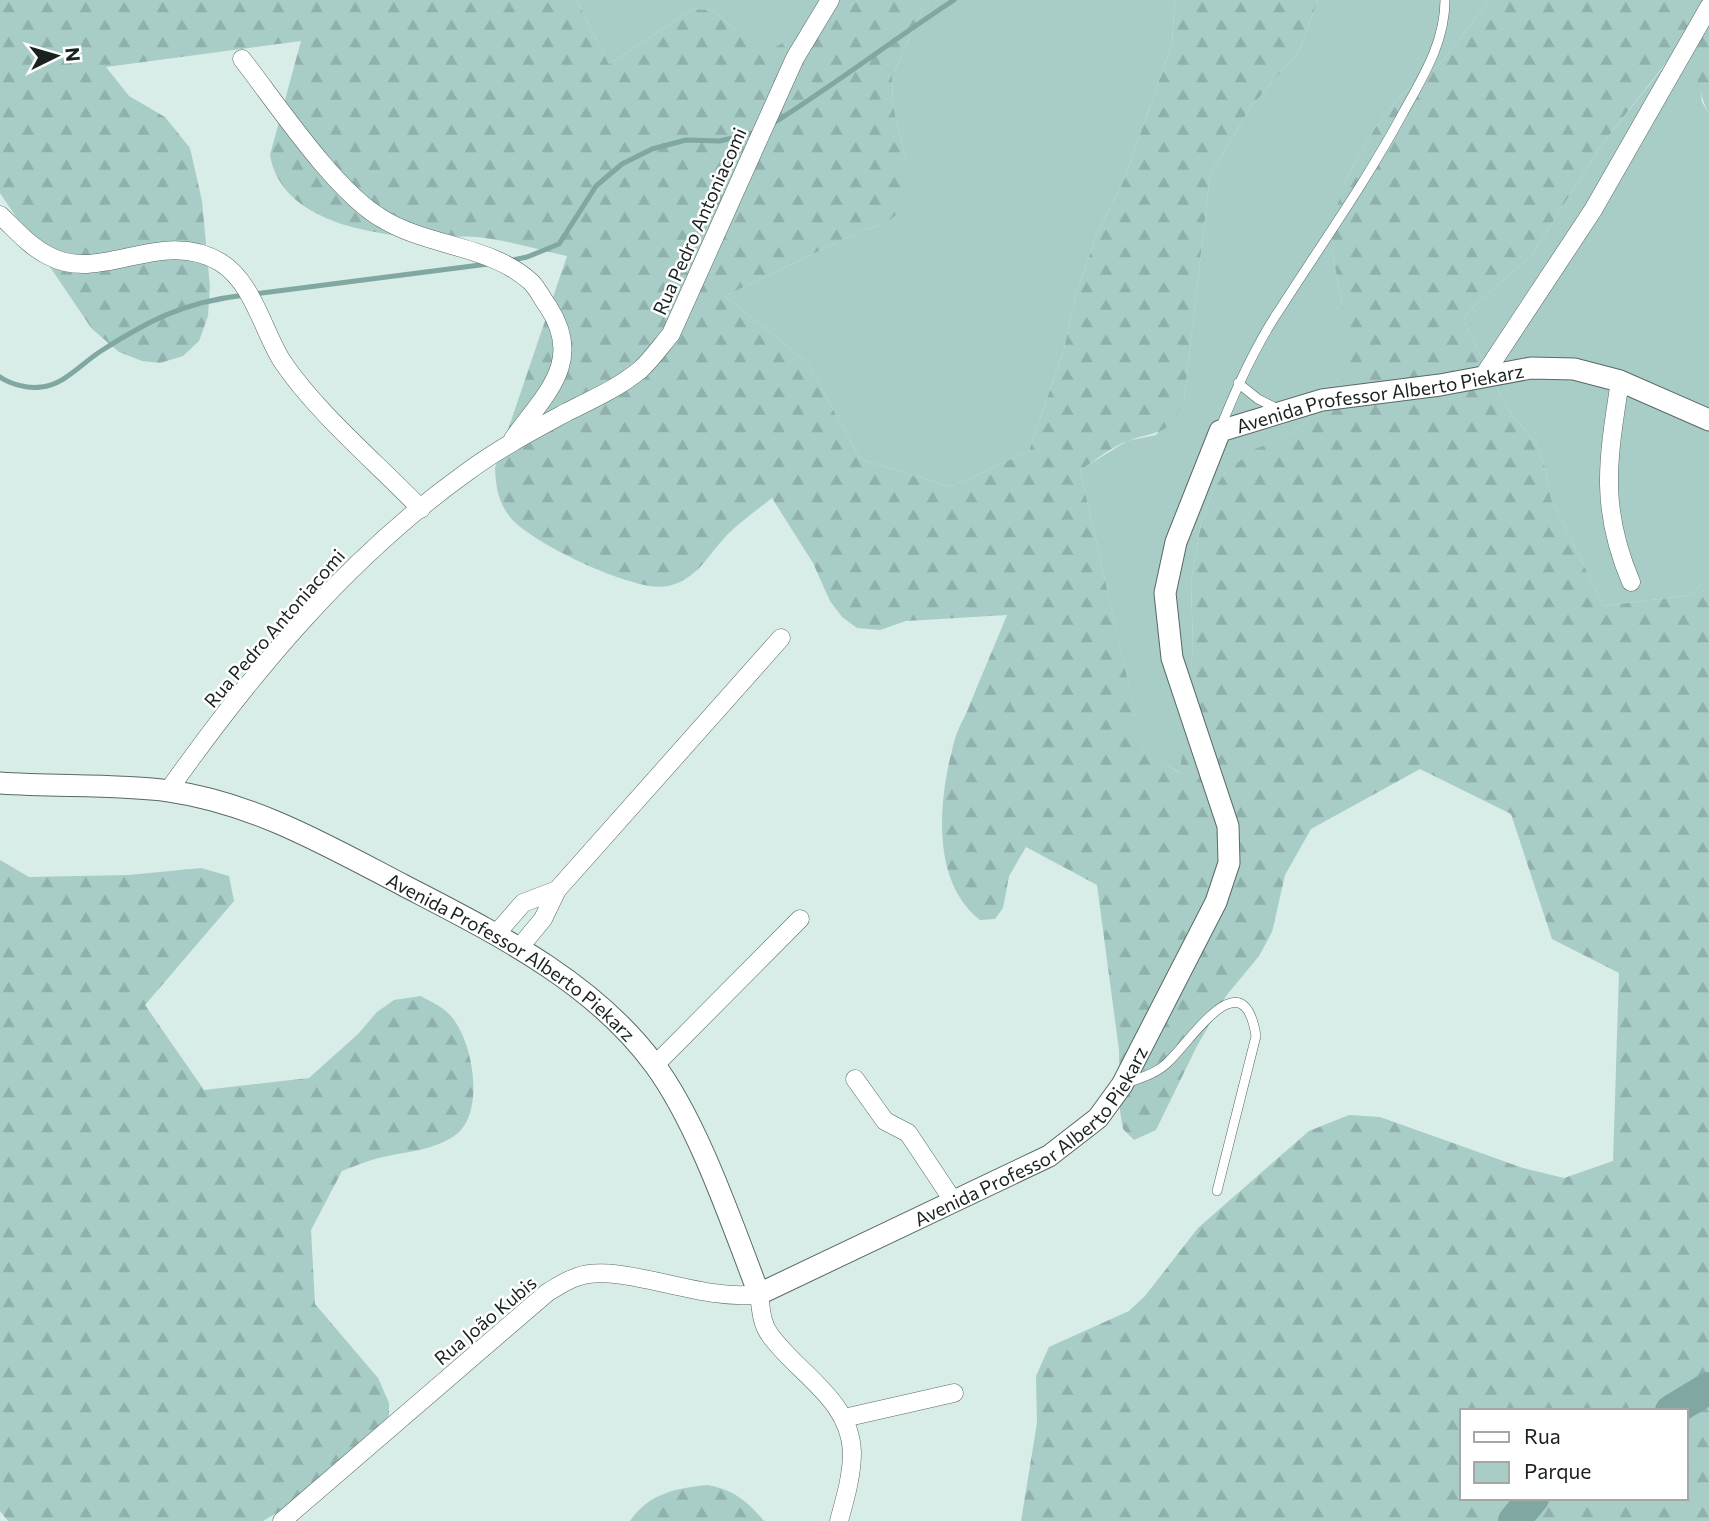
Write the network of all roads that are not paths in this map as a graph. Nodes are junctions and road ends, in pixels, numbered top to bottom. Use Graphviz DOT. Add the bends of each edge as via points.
graph roads {
  1 [pos="830,0"];
  2 [pos="1445,0"];
  3 [pos="1709,7"];
  4 [pos="242,59"];
  5 [pos="0,215"];
  6 [pos="1484,375"];
  7 [pos="1620,382"];
  8 [pos="1238,383"];
  9 [pos="1280,410"];
  10 [pos="1709,420"];
  11 [pos="1220,430"];
  12 [pos="511,442"];
  13 [pos="421,509"];
  14 [pos="1631,582"];
  15 [pos="781,638"];
  16 [pos="0,783"];
  17 [pos="168,791"];
  18 [pos="557,890"];
  19 [pos="800,919"];
  20 [pos="496,934"];
  21 [pos="519,948"];
  22 [pos="655,1065"];
  23 [pos="855,1079"];
  24 [pos="1122,1085"];
  25 [pos="1217,1191"];
  26 [pos="954,1202"];
  27 [pos="759,1294"];
  28 [pos="954,1393"];
  29 [pos="844,1418"];
  30 [pos="282,1521"];
  31 [pos="839,1521"];
  1 -- 12 [label="street, Rua Pedro Antoniacomi" via="795,58 671,334 640,369"];
  2 -- 8 [label="lane" via="1445,21 1425,72 1377,161 1281,307"];
  3 -- 6 [label="street" via="1593,210"];
  4 -- 12 [label="street" via="354,198 411,233 509,266 533,284 554,316 565,352 553,383"];
  5 -- 13 [label="street" via="49,257 74,264 162,249 193,251 221,263 241,283 283,361 319,405"];
  6 -- 7 [label="street, Avenida Professor Alberto Piekarz" via="1531,368 1574,369"];
  6 -- 9 [label="street, Avenida Professor Alberto Piekarz"];
  7 -- 10 [label="street, Avenida Professor Alberto Piekarz"];
  7 -- 14 [label="street" via="1607,461 1608,508 1618,552"];
  8 -- 9 [label="lane"];
  8 -- 11 [label="lane"];
  9 -- 11 [label="street, Avenida Professor Alberto Piekarz"];
  11 -- 24 [label="street, Avenida Professor Alberto Piekarz" via="1176,542 1166,593 1172,657 1228,826 1229,863 1216,902"];
  12 -- 13 [label="street, Rua Pedro Antoniacomi"];
  13 -- 17 [label="street, Rua Pedro Antoniacomi" via="325,595 203,741"];
  15 -- 18 [label="street"];
  16 -- 17 [label="street, Avenida Professor Alberto Piekarz"];
  17 -- 20 [label="street, Avenida Professor Alberto Piekarz" via="244,808 312,837"];
  18 -- 20 [label="street" via="523,903"];
  18 -- 21 [label="street" via="543,919"];
  19 -- 22 [label="street"];
  20 -- 21 [label="street, Avenida Professor Alberto Piekarz"];
  21 -- 22 [label="street, Avenida Professor Alberto Piekarz" via="593,1000"];
  22 -- 27 [label="street, Avenida Professor Alberto Piekarz" via="682,1111"];
  23 -- 26 [label="street" via="886,1121 908,1133"];
  24 -- 25 [label="lane" via="1165,1066 1219,1006 1234,1002 1247,1008 1256,1036"];
  24 -- 26 [label="street, Avenida Professor Alberto Piekarz" via="1098,1118 1049,1157"];
  26 -- 27 [label="street, Avenida Professor Alberto Piekarz"];
  27 -- 29 [label="street" via="769,1335"];
  27 -- 30 [label="street, Rua João Kubis" via="735,1298 611,1273 578,1276 548,1292"];
  28 -- 29 [label="street"];
  29 -- 31 [label="street" via="852,1451"];
}
